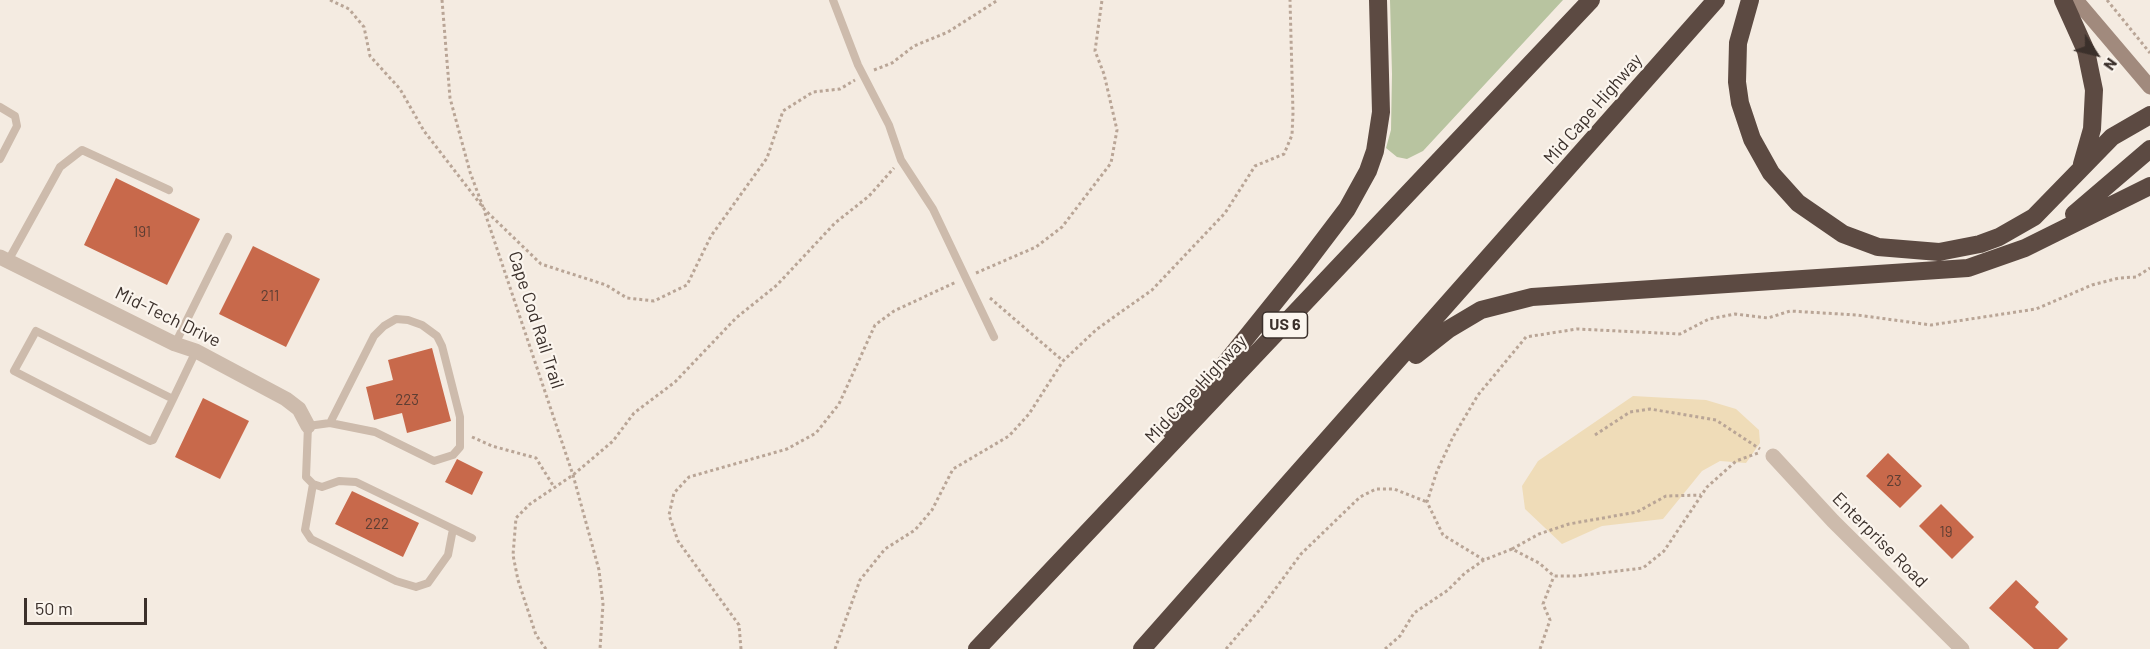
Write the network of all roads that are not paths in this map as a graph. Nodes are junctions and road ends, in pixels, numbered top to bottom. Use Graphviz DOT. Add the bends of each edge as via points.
graph roads {
  1 [pos="833,0"];
  2 [pos="1378,0"];
  3 [pos="1591,0"];
  4 [pos="1716,0"];
  5 [pos="1750,0"];
  6 [pos="2063,0"];
  7 [pos="2076,0"];
  8 [pos="2150,87"];
  9 [pos="0,107"];
  10 [pos="2150,115"];
  11 [pos="2150,149"];
  12 [pos="0,159"];
  13 [pos="2079,171"];
  14 [pos="2150,186"];
  15 [pos="169,190"];
  16 [pos="228,237"];
  17 [pos="2042,239"];
  18 [pos="4,259"];
  19 [pos="993,337"];
  20 [pos="175,344"];
  21 [pos="196,351"];
  22 [pos="1383,379"];
  23 [pos="173,399"];
  24 [pos="330,423"];
  25 [pos="308,426"];
  26 [pos="1768,454"];
  27 [pos="313,484"];
  28 [pos="1097,525"];
  29 [pos="453,529"];
  30 [pos="472,538"];
  31 [pos="977,649"];
  32 [pos="1142,649"];
  33 [pos="1962,649"];
  1 -- 19 [label="lane" via="901,160 933,209"];
  2 -- 28 [label="highway" via="1380,132 1359,190 1274,305"];
  3 -- 28 [label="highway, Mid Cape Highway / US 6"];
  4 -- 22 [label="highway, Mid Cape Highway"];
  5 -- 13 [label="highway" via="1741,27 1737,63 1740,103 1752,139 1784,189 1843,234 1878,247 1919,252 1980,244 2034,218"];
  6 -- 13 [label="highway" via="2086,51 2094,90 2092,129"];
  7 -- 8 [label="main road"];
  9 -- 12 [label="lane" via="15,116 17,126"];
  10 -- 13 [label="highway" via="2112,137"];
  11 -- 17 [label="highway"];
  14 -- 17 [label="highway"];
  15 -- 18 [label="lane" via="82,150 60,166"];
  16 -- 20 [label="lane"];
  17 -- 22 [label="highway" via="1995,260 1951,271 1513,300 1466,319"];
  18 -- 20 [label="street, Mid-Tech Drive"];
  20 -- 21 [label="street, Mid-Tech Drive"];
  21 -- 23 [label="lane"];
  21 -- 25 [label="street, Mid-Tech Drive" via="286,399"];
  22 -- 32 [label="highway, Mid Cape Highway"];
  23 -- 23 [label="lane" via="150,441 14,371 32,334 39,332"];
  24 -- 24 [label="lane" via="375,432 434,460 453,455 460,447 462,432 445,357 436,336 422,325 396,319 384,326 374,336"];
  24 -- 25 [label="lane"];
  25 -- 27 [label="lane" via="304,466 306,477"];
  26 -- 33 [label="street, Enterprise Road"];
  27 -- 29 [label="lane" via="322,487 339,481 356,482"];
  27 -- 29 [label="lane" via="305,530 311,539 396,581 416,586 428,583 447,555"];
  28 -- 31 [label="highway, Mid Cape Highway / US 6"];
  29 -- 30 [label="lane"];
}
